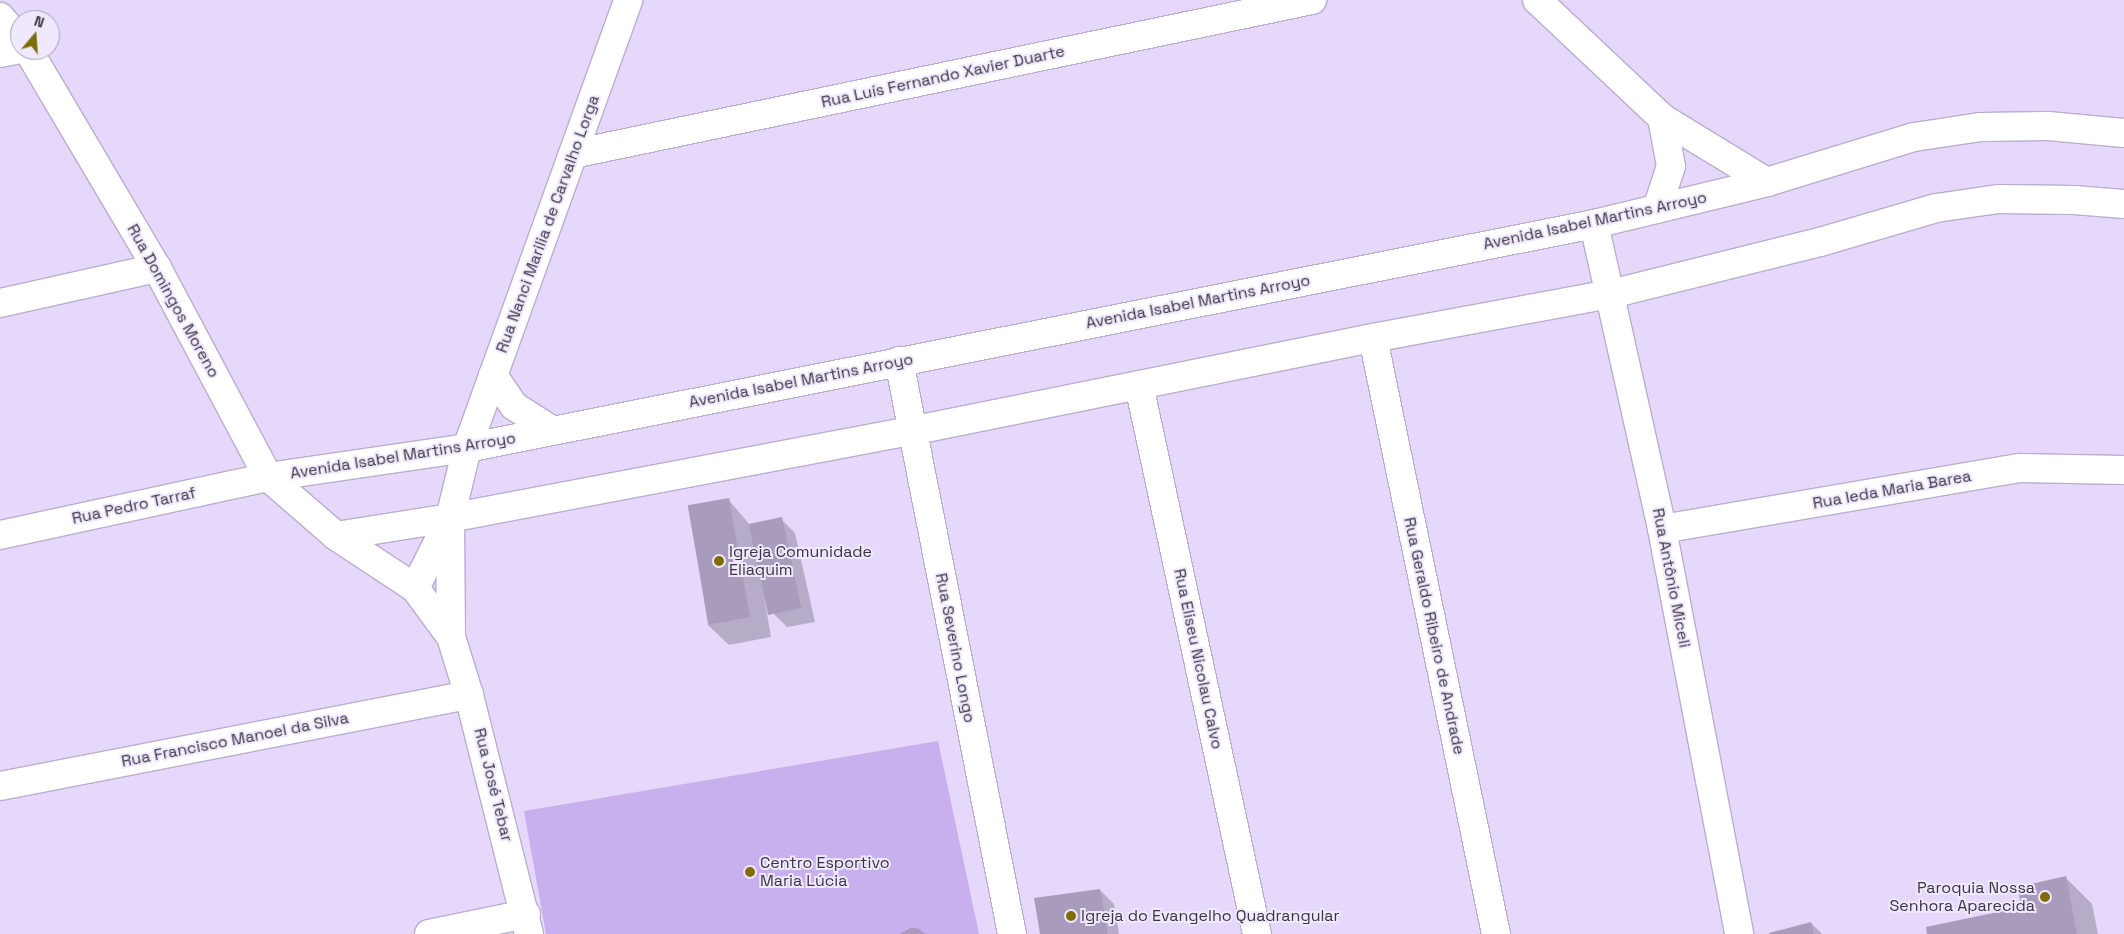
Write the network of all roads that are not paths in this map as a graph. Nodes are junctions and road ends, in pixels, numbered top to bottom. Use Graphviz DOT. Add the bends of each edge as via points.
graph roads {
  1 [pos="628,0"];
  2 [pos="1312,0"];
  3 [pos="1537,0"];
  4 [pos="0,17"];
  5 [pos="10,28"];
  6 [pos="34,60"];
  7 [pos="1662,118"];
  8 [pos="2124,133"];
  9 [pos="573,154"];
  10 [pos="1767,182"];
  11 [pos="2124,204"];
  12 [pos="1657,209"];
  13 [pos="1594,224"];
  14 [pos="157,268"];
  15 [pos="1611,294"];
  16 [pos="0,303"];
  17 [pos="1373,338"];
  18 [pos="899,361"];
  19 [pos="493,375"];
  20 [pos="1139,385"];
  21 [pos="553,431"];
  22 [pos="911,431"];
  23 [pos="467,448"];
  24 [pos="2124,470"];
  25 [pos="268,477"];
  26 [pos="450,518"];
  27 [pos="1662,529"];
  28 [pos="0,535"];
  29 [pos="336,536"];
  30 [pos="415,588"];
  31 [pos="451,638"];
  32 [pos="470,695"];
  33 [pos="0,786"];
  34 [pos="527,924"];
  35 [pos="429,934"];
  36 [pos="1012,934"];
  37 [pos="1257,934"];
  38 [pos="1496,934"];
  39 [pos="1739,934"];
  1 -- 9 [label="street, Rua Nanci Marilia de Carvalho Lorga"];
  2 -- 9 [label="street, Rua Luís Fernando Xavier Duarte"];
  3 -- 7 [label="street"];
  4 -- 5 [label="street"];
  6 -- 14 [label="street, Rua Domingos Moreno"];
  7 -- 10 [label="street"];
  7 -- 12 [label="street" via="1671,166"];
  8 -- 10 [label="street, Avenida Isabel Martins Arroyo" via="2048,126 1981,127 1914,137"];
  9 -- 19 [label="street, Rua Nanci Marilia de Carvalho Lorga"];
  10 -- 12 [label="street, Avenida Isabel Martins Arroyo"];
  11 -- 15 [label="street" via="1999,199 1936,208 1820,242"];
  12 -- 13 [label="street, Avenida Isabel Martins Arroyo"];
  13 -- 15 [label="street, Rua Antônio Miceli"];
  13 -- 18 [label="street, Avenida Isabel Martins Arroyo"];
  14 -- 16 [label="street"];
  14 -- 25 [label="street, Rua Domingos Moreno"];
  15 -- 17 [label="street"];
  15 -- 27 [label="street, Rua Antônio Miceli"];
  17 -- 20 [label="street"];
  17 -- 38 [label="street, Rua Geraldo Ribeiro de Andrade"];
  18 -- 21 [label="street, Avenida Isabel Martins Arroyo"];
  18 -- 22 [label="street, Rua Severino Longo"];
  19 -- 21 [label="street" via="514,406"];
  19 -- 23 [label="street, Rua Nanci Marilia de Carvalho Lorga"];
  20 -- 22 [label="street"];
  20 -- 37 [label="street, Rua Eliseu Nicolau Calvo"];
  21 -- 23 [label="street, Avenida Isabel Martins Arroyo"];
  22 -- 26 [label="street"];
  22 -- 36 [label="street, Rua Severino Longo"];
  23 -- 25 [label="street, Avenida Isabel Martins Arroyo"];
  23 -- 26 [label="street, Rua Nanci Marilia de Carvalho Lorga"];
  24 -- 27 [label="street, Rua Ieda Maria Barea" via="2020,468"];
  25 -- 28 [label="street, Rua Pedro Tarraf"];
  25 -- 29 [label="street, Rua Domingos Moreno"];
  26 -- 29 [label="street"];
  26 -- 30 [label="street"];
  26 -- 31 [label="street, Rua José Tebar"];
  27 -- 39 [label="street, Rua Antônio Miceli"];
  29 -- 30 [label="street, Rua José Tebar"];
  30 -- 31 [label="street, Rua José Tebar"];
  31 -- 32 [label="street, Rua José Tebar"];
  32 -- 33 [label="street, Rua Francisco Manoel da Silva"];
  32 -- 34 [label="street, Rua José Tebar"];
  34 -- 35 [label="street"];
}
